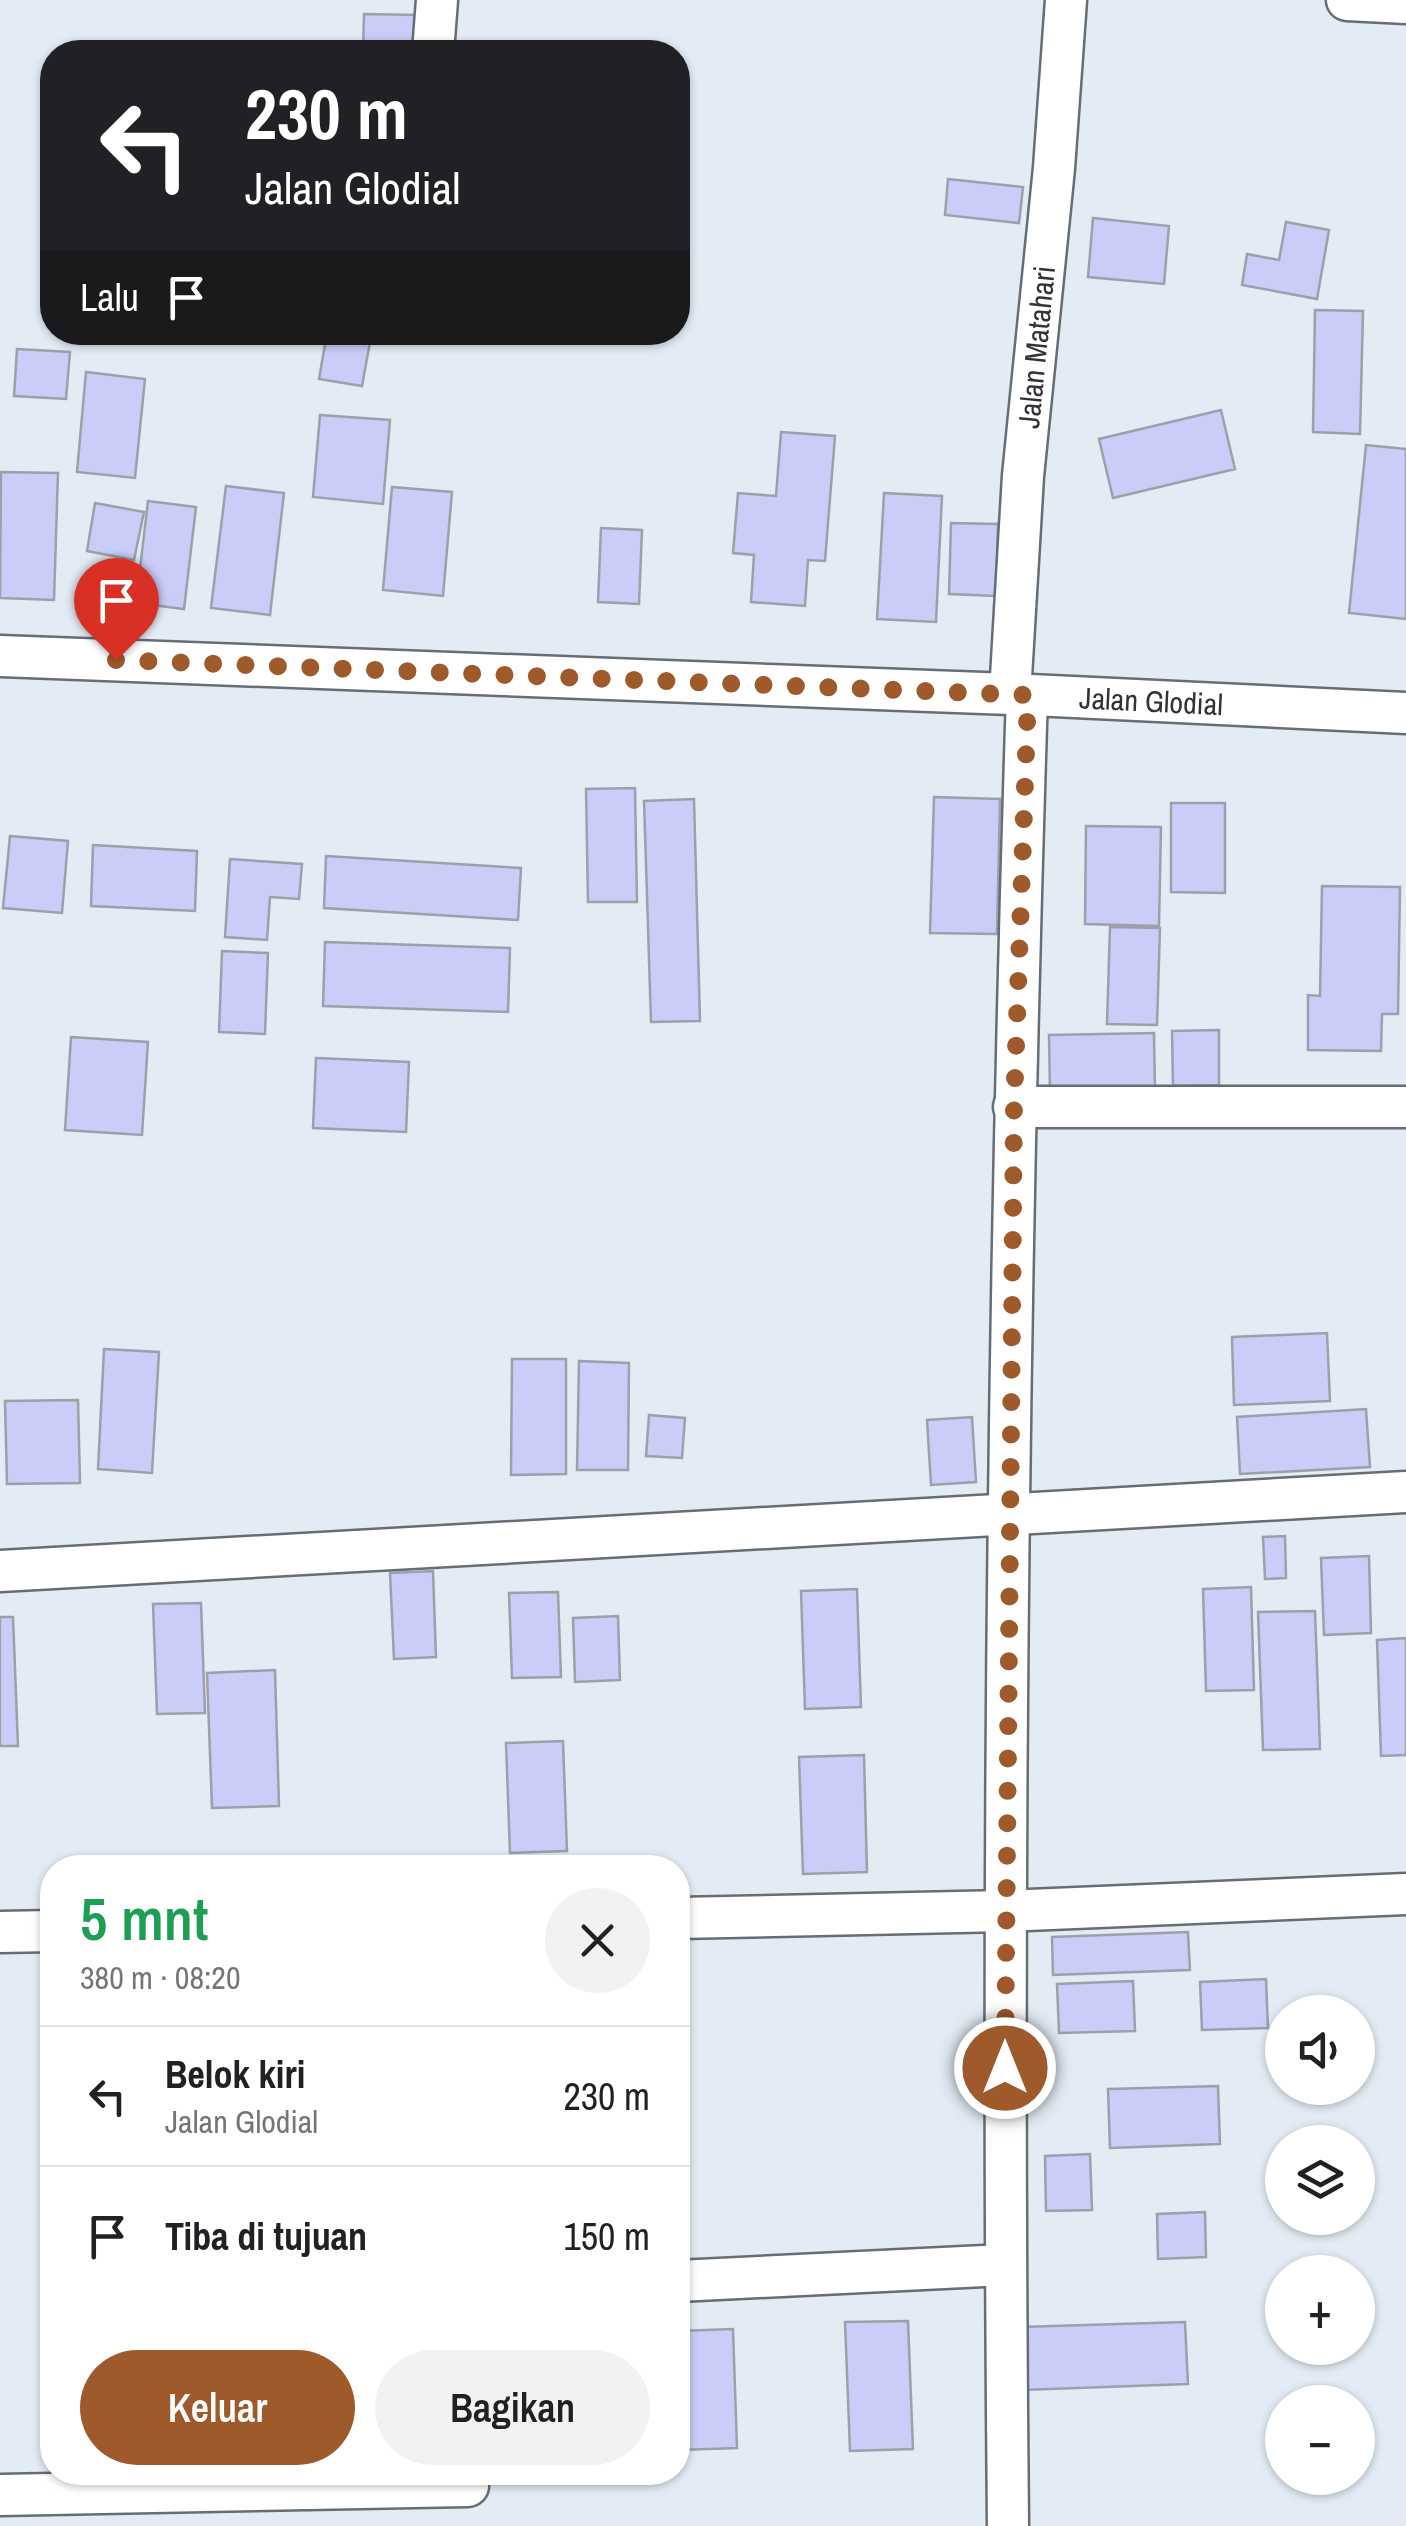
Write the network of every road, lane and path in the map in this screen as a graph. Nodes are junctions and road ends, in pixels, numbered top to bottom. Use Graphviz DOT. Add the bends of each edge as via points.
graph roads {
  1 [pos="438,0"];
  2 [pos="1066,0"];
  3 [pos="1347,0"];
  4 [pos="1406,3"];
  5 [pos="433,40"];
  6 [pos="0,656"];
  7 [pos="1019,695"];
  8 [pos="1406,713"];
  9 [pos="1014,1107"];
  10 [pos="1406,1108"];
  11 [pos="1406,1492"];
  12 [pos="1011,1515"];
  13 [pos="0,1571"];
  14 [pos="1406,1894"];
  15 [pos="1005,1911"];
  16 [pos="690,1918"];
  17 [pos="40,1931"];
  18 [pos="0,1932"];
  19 [pos="1006,2265"];
  20 [pos="690,2280"];
  21 [pos="468,2486"];
  22 [pos="0,2495"];
  23 [pos="1008,2526"];
  1 -- 5 [label="street"];
  2 -- 7 [label="street, Jalan Matahari" via="1023,476"];
  3 -- 4 [label="street"];
  6 -- 7 [label="street, Jalan Glodial"];
  7 -- 8 [label="street, Jalan Glodial"];
  7 -- 9 [label="street, Jalan Matahari"];
  9 -- 10 [label="street"];
  9 -- 12 [label="street, Jalan Matahari"];
  11 -- 12 [label="street"];
  12 -- 13 [label="street"];
  12 -- 15 [label="street, Jalan Matahari"];
  14 -- 15 [label="street"];
  15 -- 16 [label="street"];
  15 -- 19 [label="street, Jalan Matahari"];
  17 -- 18 [label="street"];
  19 -- 20 [label="street"];
  19 -- 23 [label="street, Jalan Matahari"];
  21 -- 22 [label="street"];
}
